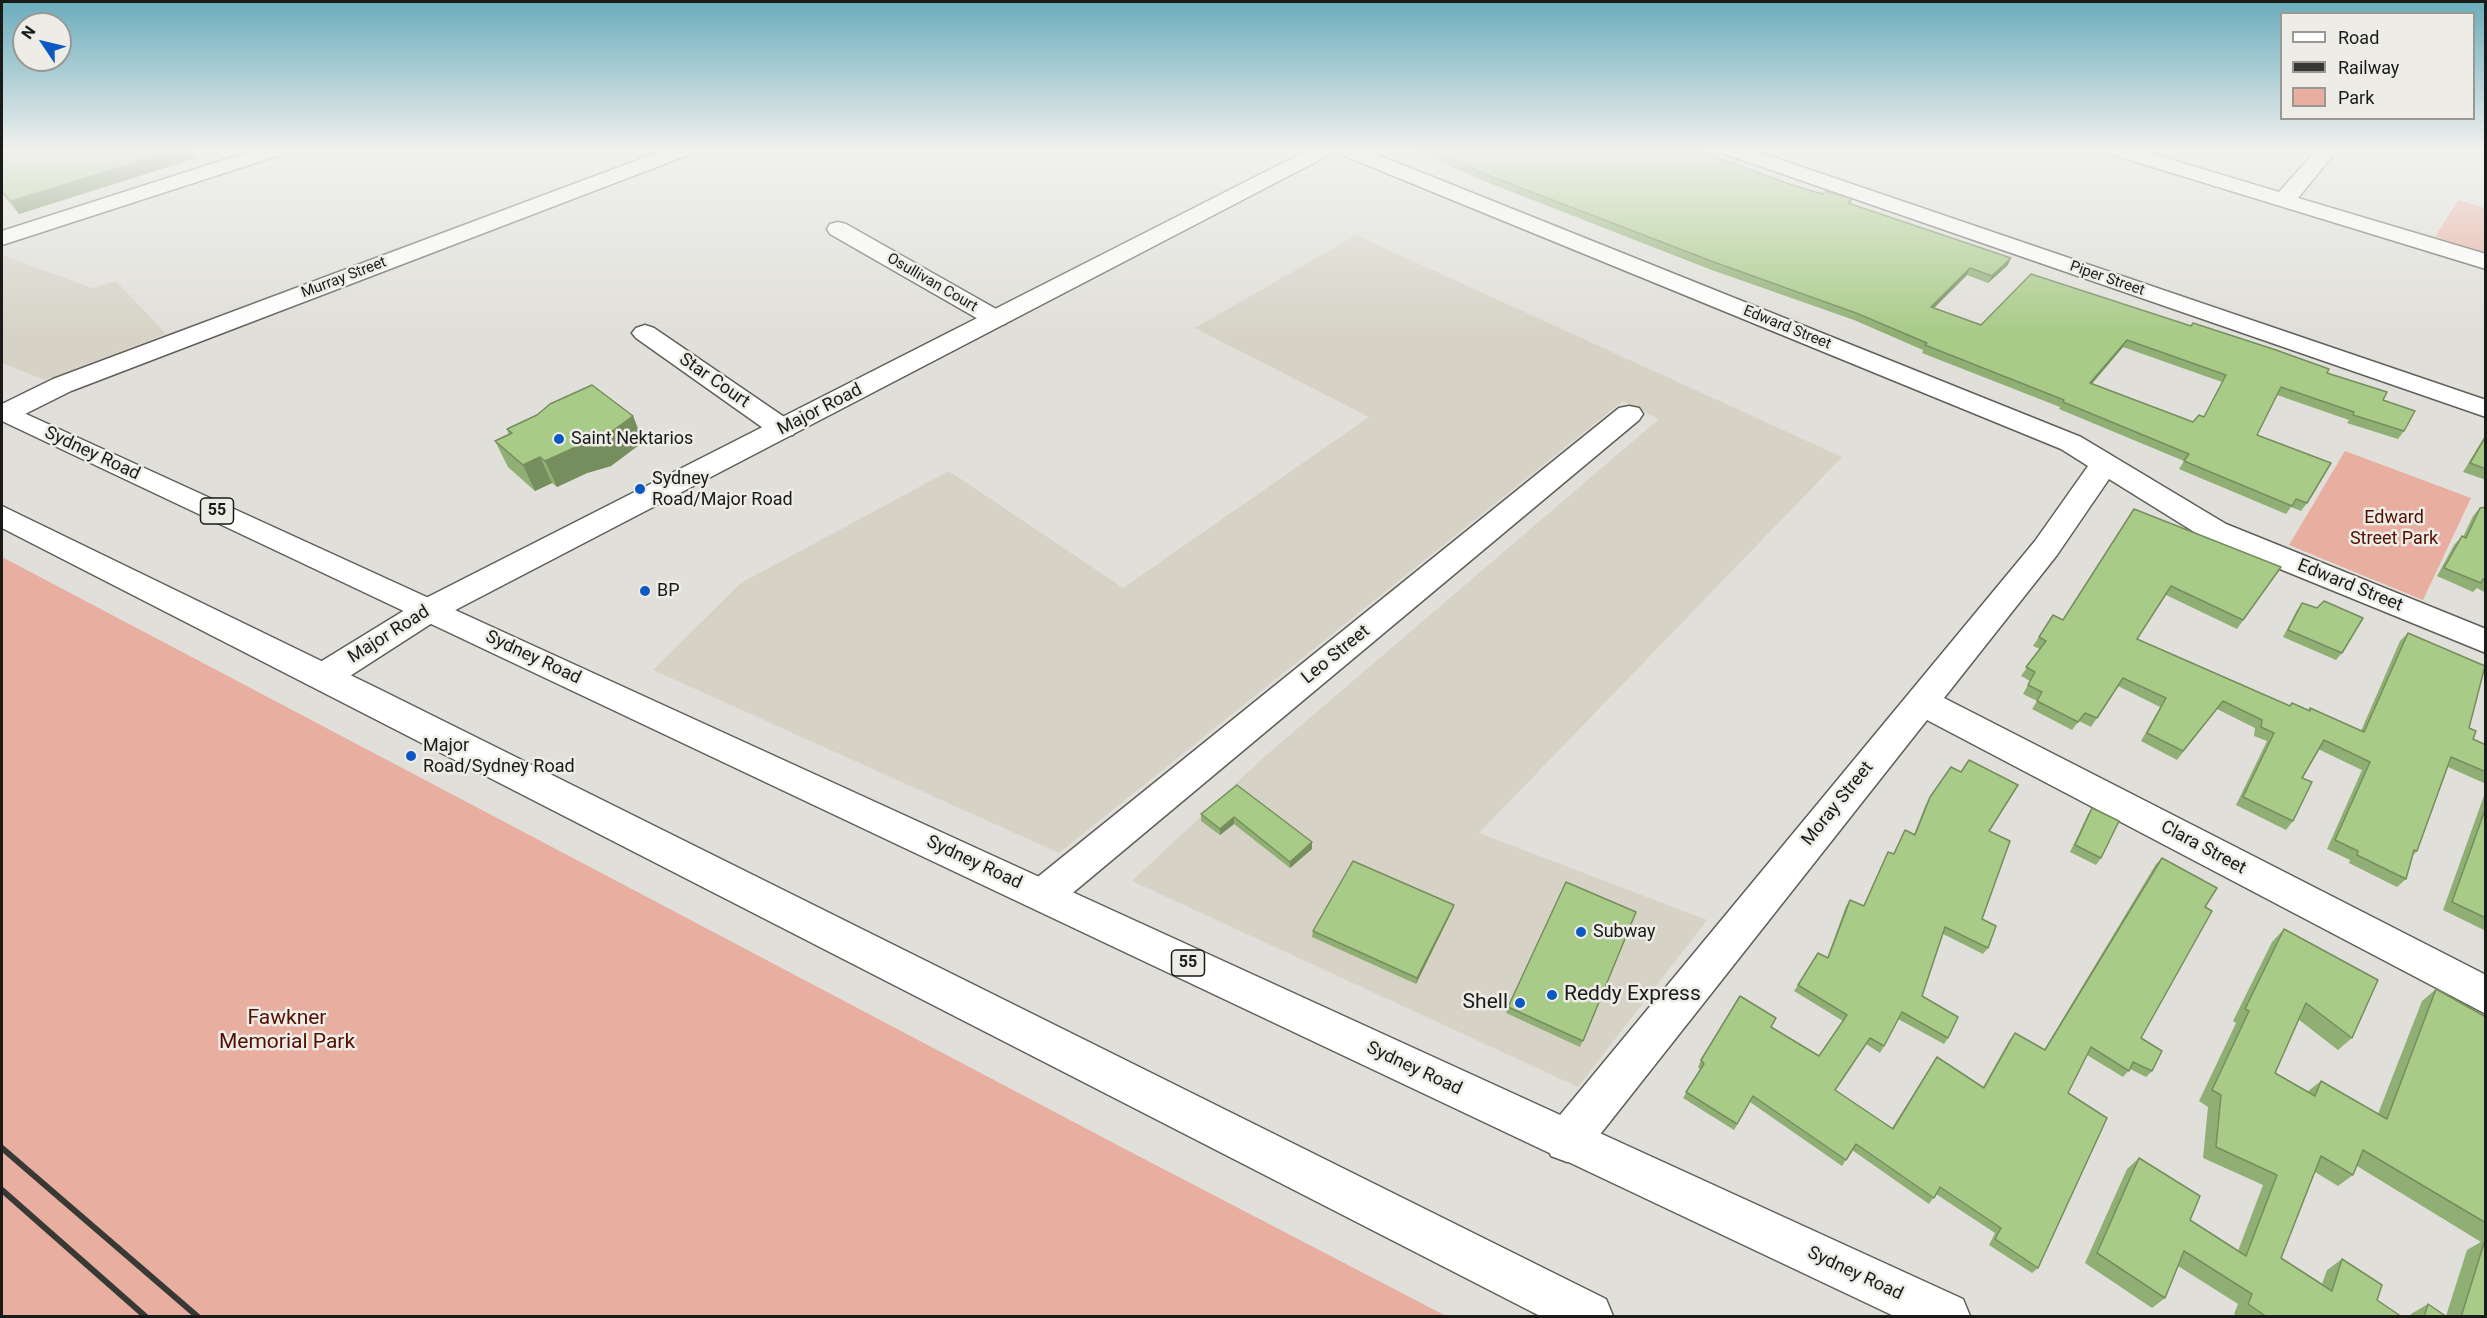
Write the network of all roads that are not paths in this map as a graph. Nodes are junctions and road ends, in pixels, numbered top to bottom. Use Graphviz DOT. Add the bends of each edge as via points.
graph roads {
  1 [pos="88,211"];
  2 [pos="523,211"];
  3 [pos="1203,211"];
  4 [pos="1498,211"];
  5 [pos="1908,211"];
  6 [pos="2318,211"];
  7 [pos="838,229"];
  8 [pos="2,238"];
  9 [pos="2486,262"];
  10 [pos="996,319"];
  11 [pos="645,333"];
  12 [pos="2486,409"];
  13 [pos="3,412"];
  14 [pos="1629,414"];
  15 [pos="783,429"];
  16 [pos="2098,474"];
  17 [pos="2,516"];
  18 [pos="429,610"];
  19 [pos="2486,642"];
  20 [pos="324,676"];
  21 [pos="1921,701"];
  22 [pos="1044,895"];
  23 [pos="2486,996"];
  24 [pos="1567,1141"];
  25 [pos="1589,1317"];
  26 [pos="1946,1317"];
  1 -- 8 [label="main road"];
  2 -- 13 [label="main road, Murray Street" via="62,385"];
  3 -- 10 [label="main road, Major Road"];
  4 -- 16 [label="main road, Edward Street" via="2072,443"];
  5 -- 12 [label="main road, Piper Street"];
  6 -- 9 [label="main road"];
  7 -- 10 [label="main road, Osullivan Court"];
  10 -- 15 [label="main road, Major Road"];
  11 -- 15 [label="main road, Star Court"];
  13 -- 18 [label="main road, Sydney Road / 55"];
  14 -- 22 [label="main road, Leo Street"];
  15 -- 18 [label="main road, Major Road"];
  16 -- 19 [label="main road, Edward Street" via="2215,531"];
  16 -- 21 [label="main road, Moray Street" via="2046,548"];
  17 -- 20 [label="main road"];
  18 -- 20 [label="main road, Major Road"];
  18 -- 22 [label="main road, Sydney Road / 55"];
  20 -- 25 [label="main road"];
  21 -- 23 [label="main road, Clara Street"];
  21 -- 24 [label="main road, Moray Street"];
  22 -- 24 [label="main road, Sydney Road / 55"];
  24 -- 26 [label="main road, Sydney Road / 55"];
}
